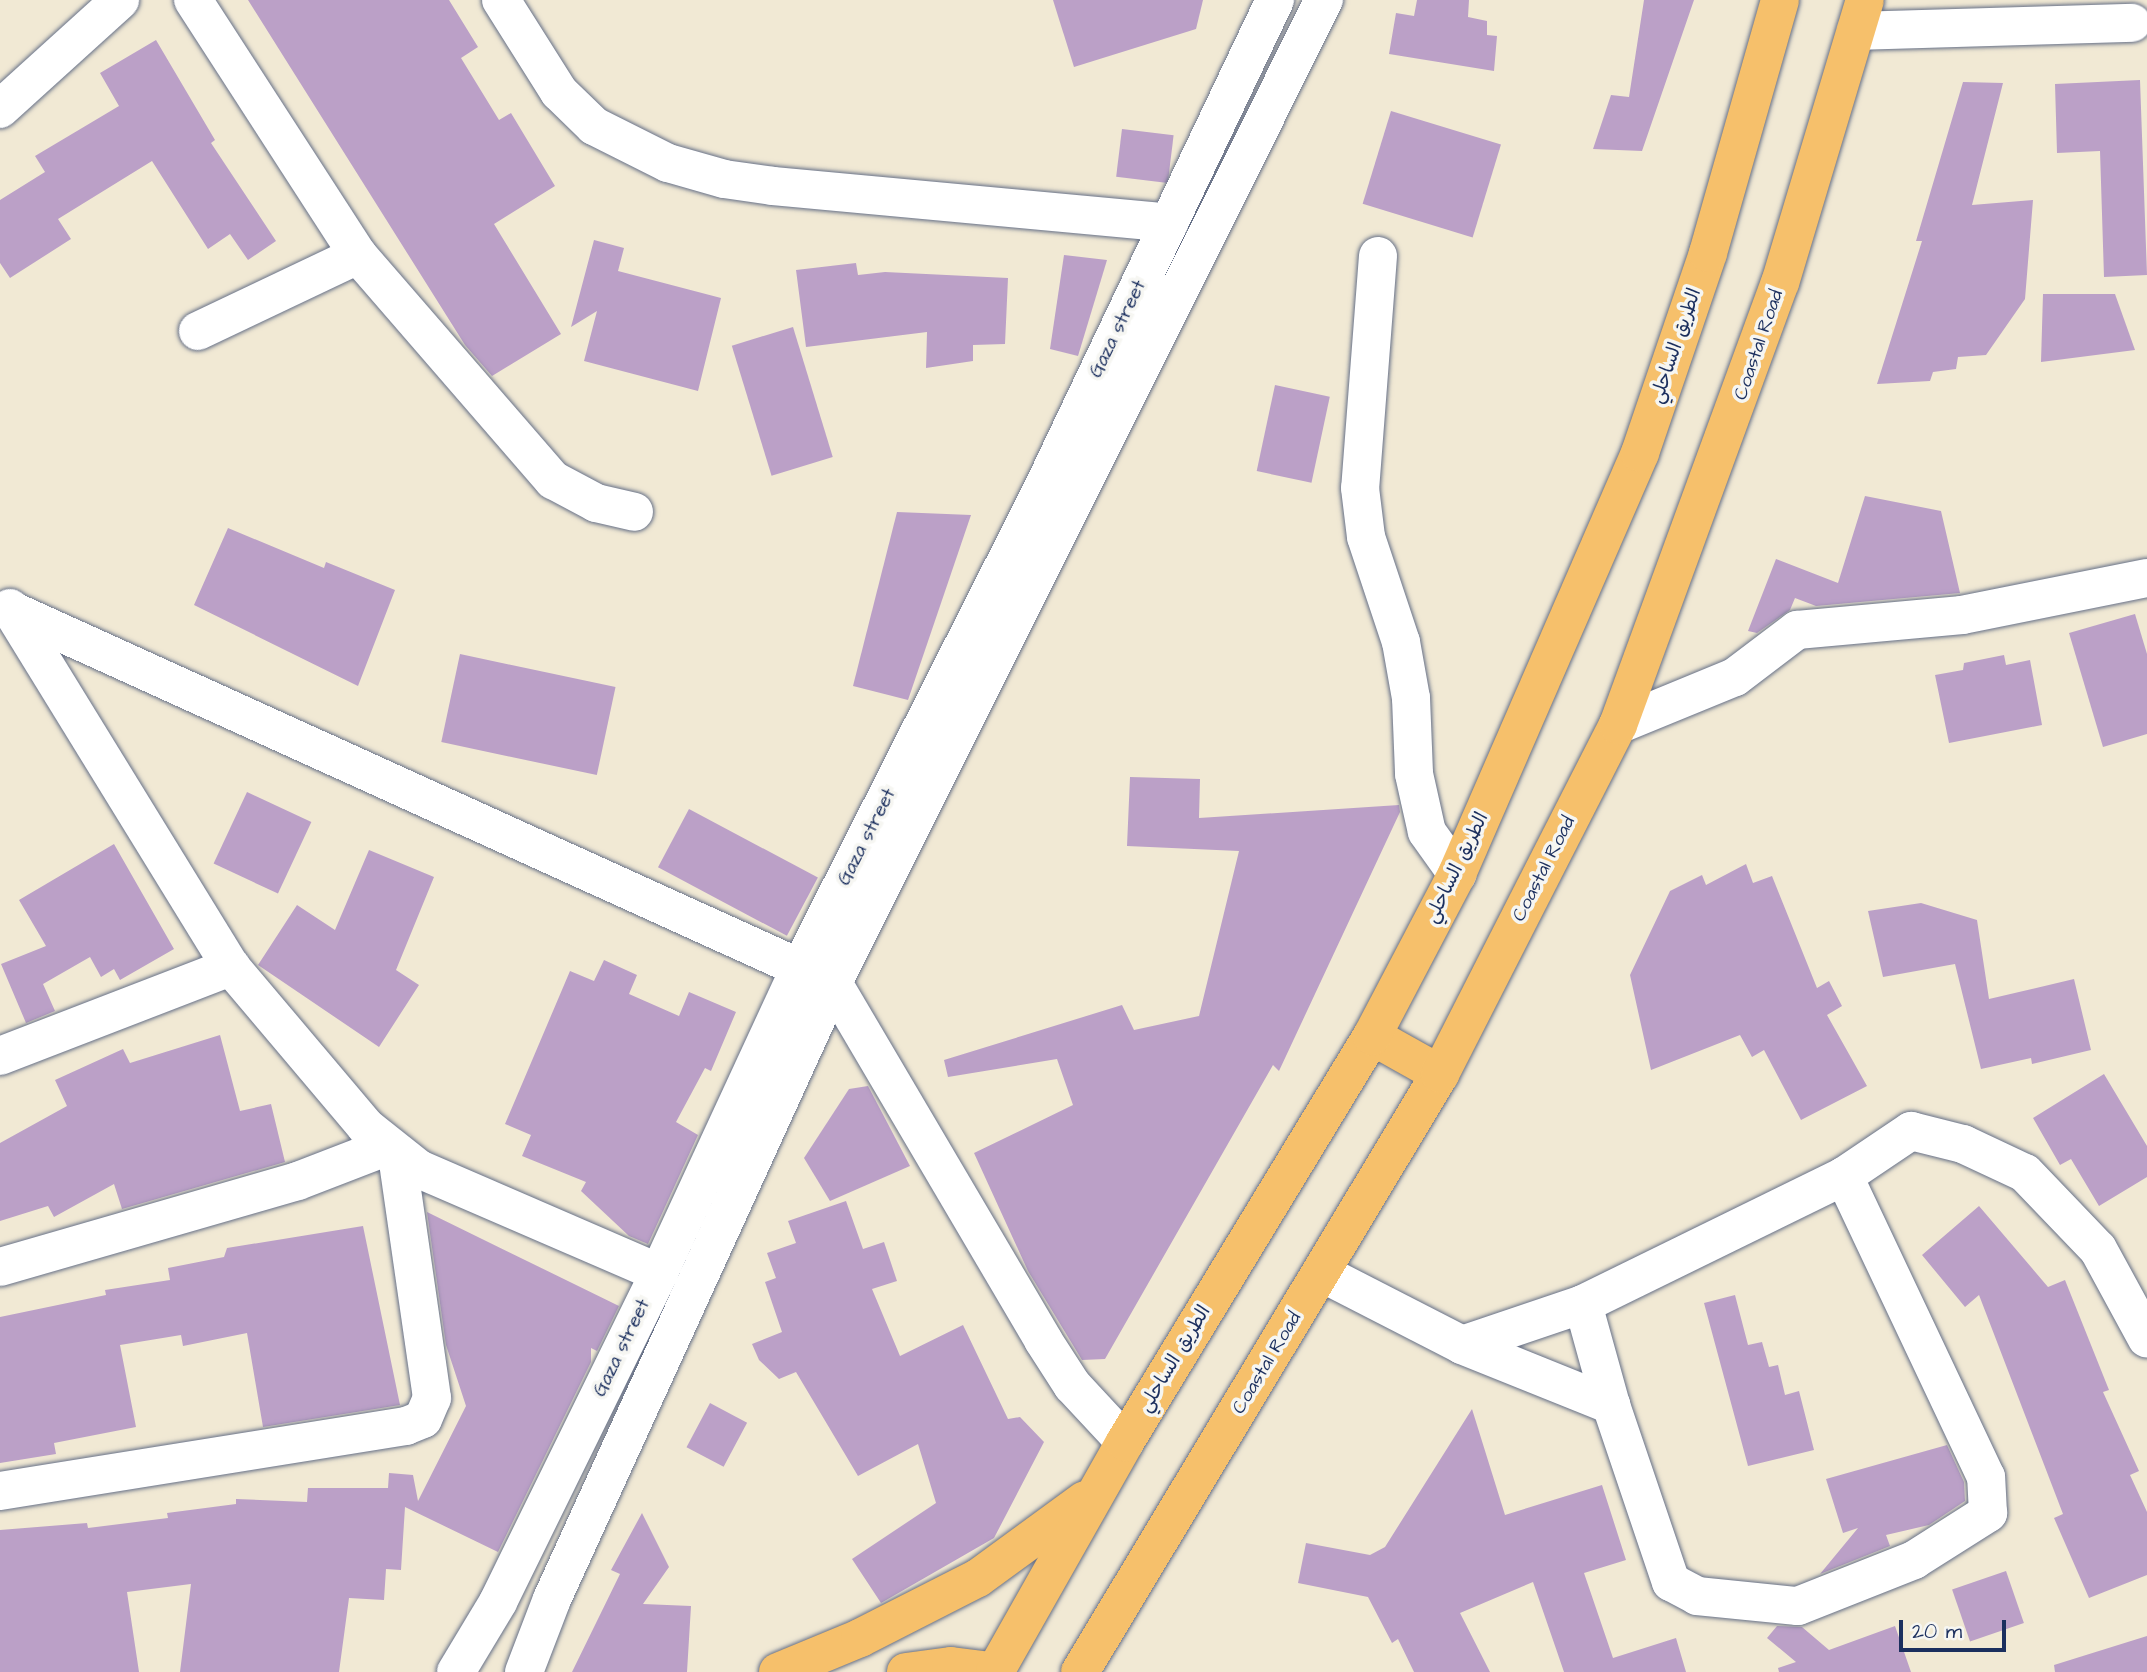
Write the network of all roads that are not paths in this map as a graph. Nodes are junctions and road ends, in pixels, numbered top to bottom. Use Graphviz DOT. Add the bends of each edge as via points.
graph roads {
  1 [pos="120,0"];
  2 [pos="193,0"];
  3 [pos="501,0"];
  4 [pos="1324,0"];
  5 [pos="1780,0"];
  6 [pos="1267,8"];
  7 [pos="1860,16"];
  8 [pos="2132,23"];
  9 [pos="1290,69"];
  10 [pos="0,109"];
  11 [pos="1169,223"];
  12 [pos="358,255"];
  13 [pos="1378,256"];
  14 [pos="198,331"];
  15 [pos="634,512"];
  16 [pos="2147,578"];
  17 [pos="6,601"];
  18 [pos="1618,724"];
  19 [pos="1457,874"];
  20 [pos="230,967"];
  21 [pos="816,976"];
  22 [pos="1372,1035"];
  23 [pos="0,1056"];
  24 [pos="1440,1074"];
  25 [pos="392,1151"];
  26 [pos="1844,1176"];
  27 [pos="0,1267"];
  28 [pos="659,1273"];
  29 [pos="1322,1273"];
  30 [pos="1583,1304"];
  31 [pos="2147,1339"];
  32 [pos="1462,1345"];
  33 [pos="1611,1405"];
  34 [pos="1125,1442"];
  35 [pos="0,1491"];
  36 [pos="1095,1492"];
  37 [pos="456,1672"];
  38 [pos="524,1672"];
  39 [pos="778,1672"];
  40 [pos="905,1672"];
  41 [pos="995,1672"];
  42 [pos="1080,1672"];
  1 -- 10 [label="street"];
  2 -- 12 [label="street"];
  3 -- 11 [label="street" via="559,92 594,126 668,163 724,180 773,186"];
  4 -- 9 [label="street, Gaza street"];
  5 -- 19 [label="main road, الطريق الساحلي" via="1708,253 1640,453"];
  6 -- 9 [label="street"];
  6 -- 11 [label="street, Gaza street"];
  7 -- 8 [label="street"];
  7 -- 18 [label="main road, Coastal Road" via="1780,283"];
  9 -- 21 [label="street, Gaza street"];
  11 -- 21 [label="street, Gaza street"];
  12 -- 14 [label="street"];
  12 -- 15 [label="street" via="554,480 596,503"];
  13 -- 19 [label="street" via="1360,488 1366,537 1401,642 1411,698 1414,774 1427,832"];
  16 -- 18 [label="street" via="1962,615 1797,630 1735,677"];
  17 -- 20 [label="street"];
  17 -- 21 [label="street"];
  18 -- 24 [label="main road, Coastal Road"];
  19 -- 22 [label="main road, الطريق الساحلي"];
  20 -- 23 [label="street"];
  20 -- 25 [label="street"];
  21 -- 28 [label="street, Gaza street"];
  21 -- 34 [label="street" via="1072,1385"];
  21 -- 38 [label="street, Gaza street"];
  22 -- 24 [label="main road"];
  22 -- 34 [label="main road, الطريق الساحلي"];
  24 -- 29 [label="main road, Coastal Road"];
  25 -- 27 [label="street"];
  25 -- 28 [label="street"];
  25 -- 35 [label="street" via="432,1398 423,1419 406,1426"];
  26 -- 30 [label="street"];
  26 -- 31 [label="street" via="1911,1130 1963,1144 2025,1173 2098,1249"];
  26 -- 33 [label="street" via="1986,1477 1988,1513 1914,1560 1798,1606 1684,1592 1671,1582 1658,1552"];
  28 -- 37 [label="street, Gaza street" via="498,1602"];
  29 -- 32 [label="street"];
  29 -- 42 [label="main road, Coastal Road"];
  30 -- 32 [label="street"];
  30 -- 33 [label="street"];
  32 -- 33 [label="street"];
  34 -- 36 [label="main road, الطريق الساحلي"];
  36 -- 39 [label="main road" via="978,1578 860,1638"];
  36 -- 41 [label="main road, الطريق الساحلي"];
  40 -- 41 [label="main road" via="951,1666"];
}
